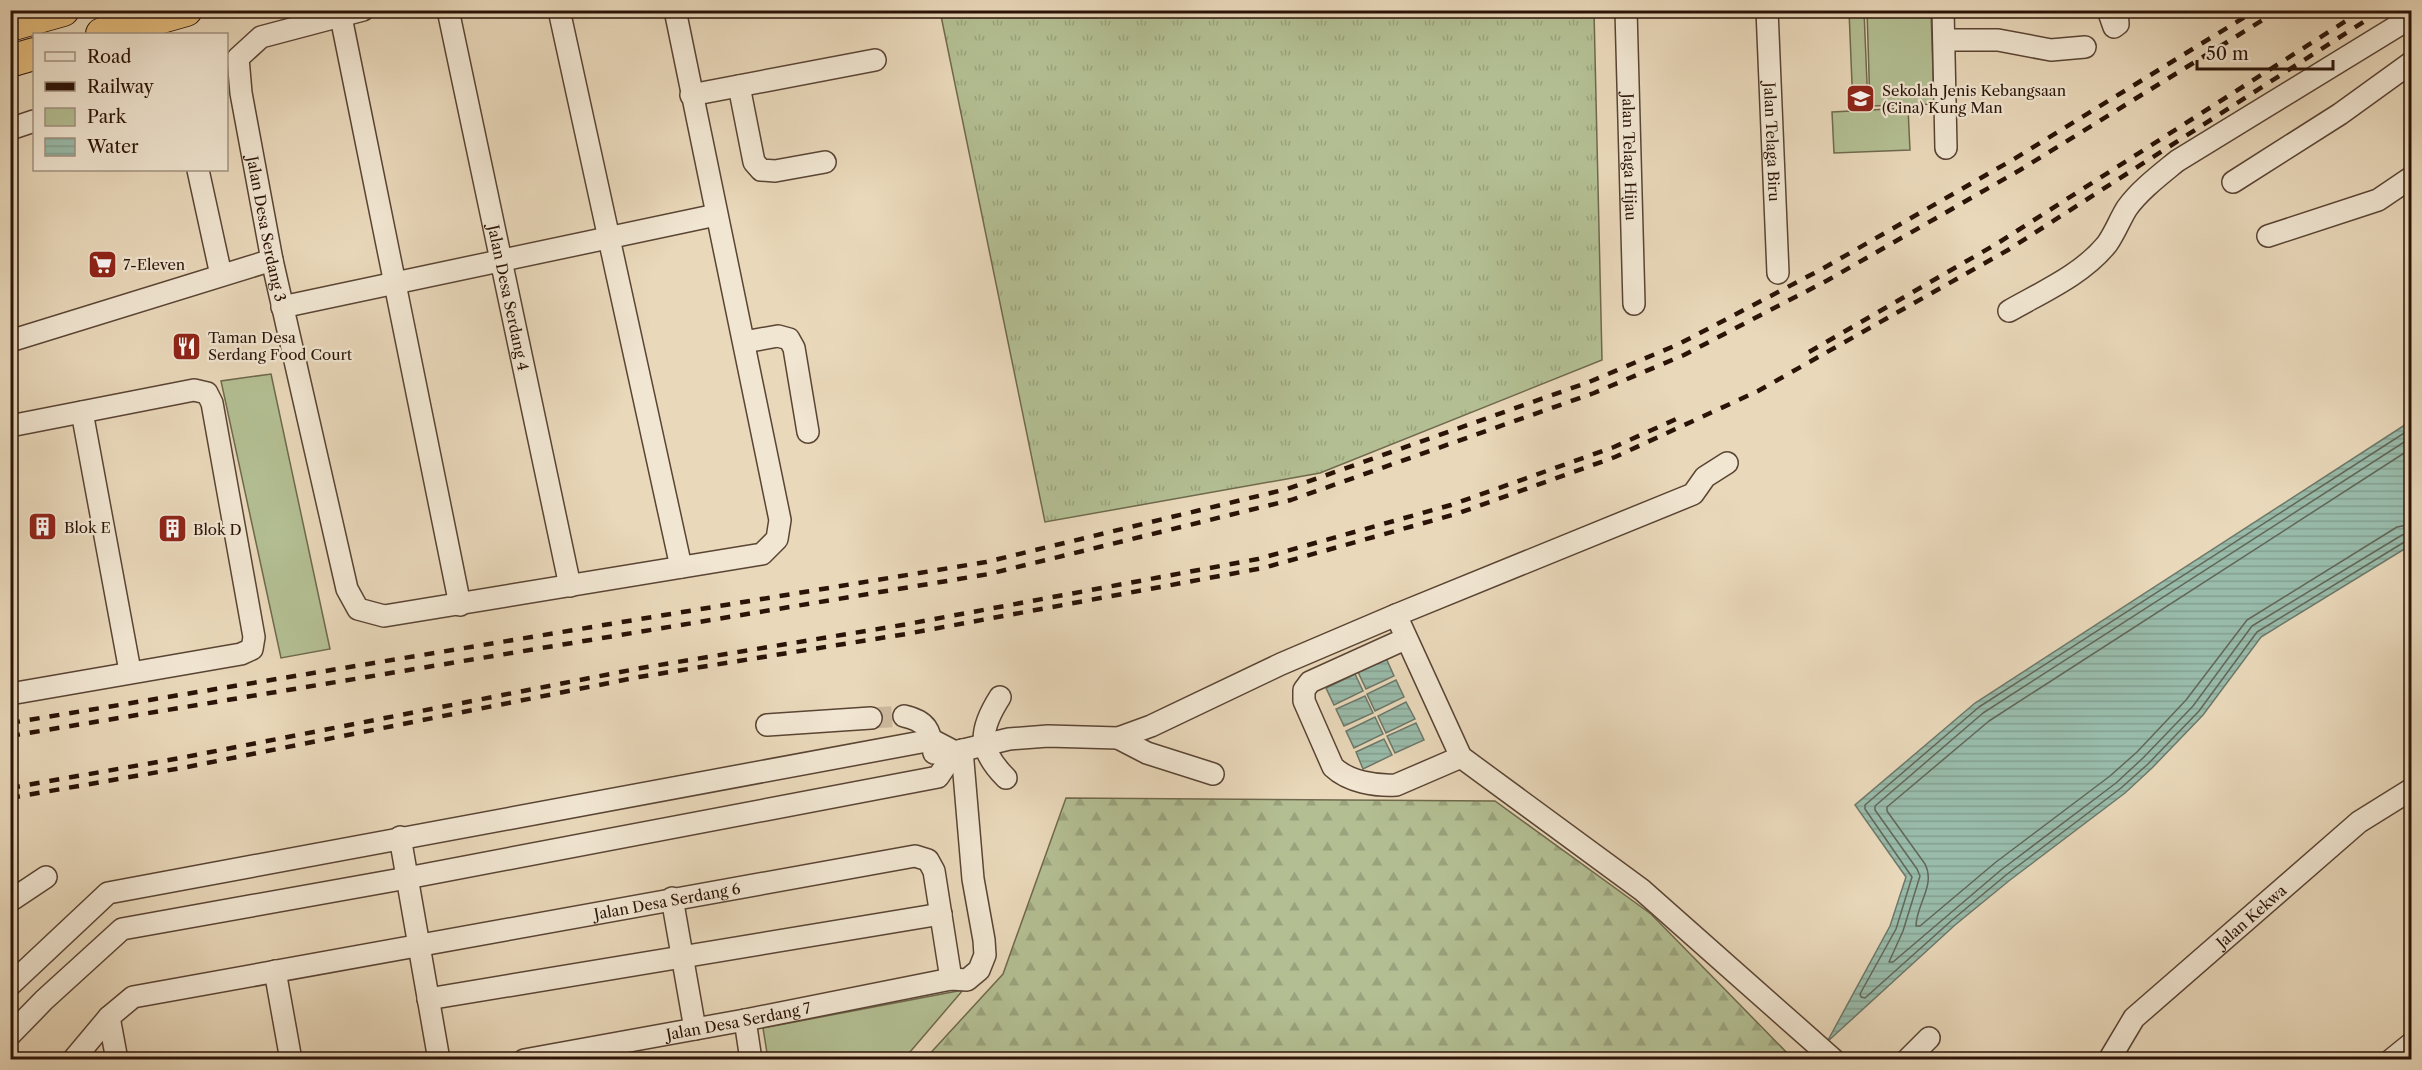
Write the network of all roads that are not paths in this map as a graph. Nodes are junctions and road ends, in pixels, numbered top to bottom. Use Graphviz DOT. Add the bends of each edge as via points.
graph roads {
  1 [pos="63,10"];
  2 [pos="186,10"];
  3 [pos="363,10"];
  4 [pos="448,10"];
  5 [pos="559,10"];
  6 [pos="675,10"];
  7 [pos="1626,10"];
  8 [pos="1767,10"];
  9 [pos="1943,10"];
  10 [pos="2108,10"];
  11 [pos="2117,10"];
  12 [pos="341,17"];
  13 [pos="2412,17"];
  14 [pos="10,25"];
  15 [pos="106,33"];
  16 [pos="1944,40"];
  17 [pos="2085,47"];
  18 [pos="33,54"];
  19 [pos="875,60"];
  20 [pos="10,61"];
  21 [pos="2412,62"];
  22 [pos="740,86"];
  23 [pos="691,95"];
  24 [pos="33,121"];
  25 [pos="10,129"];
  26 [pos="1946,148"];
  27 [pos="825,162"];
  28 [pos="198,171"];
  29 [pos="2412,177"];
  30 [pos="2233,182"];
  31 [pos="716,215"];
  32 [pos="2268,236"];
  33 [pos="609,237"];
  34 [pos="272,260"];
  35 [pos="501,260"];
  36 [pos="1778,273"];
  37 [pos="221,275"];
  38 [pos="395,283"];
  39 [pos="1634,304"];
  40 [pos="282,307"];
  41 [pos="2009,311"];
  42 [pos="12,337"];
  43 [pos="744,342"];
  44 [pos="82,412"];
  45 [pos="10,426"];
  46 [pos="808,432"];
  47 [pos="1727,463"];
  48 [pos="681,567"];
  49 [pos="570,586"];
  50 [pos="460,604"];
  51 [pos="1396,615"];
  52 [pos="1405,639"];
  53 [pos="130,671"];
  54 [pos="10,693"];
  55 [pos="1000,697"];
  56 [pos="904,716"];
  57 [pos="871,718"];
  58 [pos="767,725"];
  59 [pos="1118,738"];
  60 [pos="932,740"];
  61 [pos="985,743"];
  62 [pos="958,751"];
  63 [pos="1461,757"];
  64 [pos="1213,774"];
  65 [pos="938,777"];
  66 [pos="1006,778"];
  67 [pos="2412,789"];
  68 [pos="400,837"];
  69 [pos="46,877"];
  70 [pos="407,878"];
  71 [pos="672,898"];
  72 [pos="10,901"];
  73 [pos="941,914"];
  74 [pos="420,950"];
  75 [pos="682,957"];
  76 [pos="275,971"];
  77 [pos="13,976"];
  78 [pos="951,979"];
  79 [pos="428,999"];
  80 [pos="110,1017"];
  81 [pos="745,1020"];
  82 [pos="695,1029"];
  83 [pos="10,1035"];
  84 [pos="1929,1038"];
  85 [pos="2412,1043"];
  86 [pos="596,1054"];
  87 [pos="74,1059"];
  88 [pos="117,1059"];
  89 [pos="291,1059"];
  90 [pos="438,1059"];
  91 [pos="524,1059"];
  92 [pos="751,1059"];
  93 [pos="1834,1059"];
  94 [pos="1907,1059"];
  95 [pos="2109,1059"];
  96 [pos="2391,1059"];
  1 -- 14 [label="highway"];
  2 -- 15 [label="highway"];
  3 -- 12 [label="street"];
  4 -- 35 [label="street, Jalan Desa Serdang 4"];
  5 -- 33 [label="street"];
  6 -- 23 [label="street"];
  7 -- 39 [label="street, Jalan Telaga Hijau"];
  8 -- 36 [label="street, Jalan Telaga Biru"];
  9 -- 16 [label="street"];
  10 -- 11 [label="street" via="2114,27 2118,24"];
  12 -- 34 [label="street, Jalan Desa Serdang 3" via="261,37 238,58"];
  12 -- 38 [label="street"];
  13 -- 41 [label="street" via="2177,161 2128,207 2107,243 2092,259"];
  16 -- 17 [label="street" via="1998,40 2051,50"];
  16 -- 26 [label="street"];
  18 -- 20 [label="highway"];
  19 -- 22 [label="street"];
  21 -- 30 [label="street" via="2331,120"];
  22 -- 23 [label="street"];
  22 -- 27 [label="street" via="754,162 761,170"];
  23 -- 31 [label="street"];
  24 -- 25 [label="street"];
  28 -- 37 [label="street"];
  29 -- 32 [label="street" via="2379,200"];
  31 -- 33 [label="street"];
  31 -- 43 [label="street"];
  33 -- 35 [label="street"];
  33 -- 48 [label="street"];
  34 -- 37 [label="street"];
  34 -- 40 [label="street, Jalan Desa Serdang 3"];
  35 -- 38 [label="street"];
  35 -- 49 [label="street, Jalan Desa Serdang 4"];
  37 -- 42 [label="street"];
  38 -- 40 [label="street"];
  38 -- 50 [label="street"];
  40 -- 50 [label="street, Jalan Desa Serdang 3" via="347,589 358,609 384,616"];
  43 -- 46 [label="street" via="777,336 789,339 794,348"];
  43 -- 48 [label="street" via="780,520 777,539 762,554"];
  44 -- 45 [label="street"];
  44 -- 53 [label="street"];
  44 -- 53 [label="street" via="194,390 207,393 212,404 255,637 252,649"];
  47 -- 51 [label="street" via="1705,477 1693,494"];
  48 -- 49 [label="street"];
  49 -- 50 [label="street"];
  51 -- 52 [label="street"];
  51 -- 59 [label="street"];
  52 -- 63 [label="street"];
  52 -- 63 [label="street" via="1310,682 1304,690 1304,701 1333,767 1351,779 1385,786"];
  53 -- 54 [label="street"];
  55 -- 61 [label="street" via="984,727"];
  56 -- 60 [label="street" via="918,719"];
  57 -- 58 [label="street"];
  59 -- 61 [label="street" via="1048,736"];
  59 -- 64 [label="street" via="1147,753"];
  60 -- 62 [label="street"];
  60 -- 65 [label="street"];
  60 -- 68 [label="street"];
  61 -- 62 [label="street"];
  61 -- 66 [label="street" via="994,766"];
  62 -- 65 [label="street"];
  62 -- 78 [label="street, Jalan Desa Serdang 7" via="985,955 979,970 967,980"];
  63 -- 93 [label="street" via="1642,890"];
  65 -- 70 [label="street"];
  67 -- 95 [label="street, Jalan Kekwa" via="2359,822 2134,1018"];
  68 -- 70 [label="street"];
  68 -- 77 [label="street" via="108,892"];
  69 -- 72 [label="street"];
  70 -- 74 [label="street"];
  70 -- 83 [label="street" via="122,929"];
  71 -- 73 [label="street, Jalan Desa Serdang 6" via="915,856 928,860 934,871"];
  71 -- 74 [label="street, Jalan Desa Serdang 6"];
  71 -- 75 [label="street"];
  73 -- 75 [label="street"];
  73 -- 78 [label="street"];
  74 -- 76 [label="street, Jalan Desa Serdang 6"];
  74 -- 79 [label="street"];
  75 -- 79 [label="street"];
  75 -- 82 [label="street"];
  76 -- 80 [label="street, Jalan Desa Serdang 6" via="133,997"];
  76 -- 89 [label="street"];
  78 -- 81 [label="street, Jalan Desa Serdang 7"];
  79 -- 90 [label="street"];
  80 -- 87 [label="street"];
  80 -- 88 [label="street"];
  81 -- 82 [label="street, Jalan Desa Serdang 7"];
  81 -- 92 [label="street"];
  82 -- 86 [label="street, Jalan Desa Serdang 7"];
  84 -- 94 [label="street"];
  85 -- 96 [label="street"];
  86 -- 91 [label="street, Jalan Desa Serdang 7"];
}
